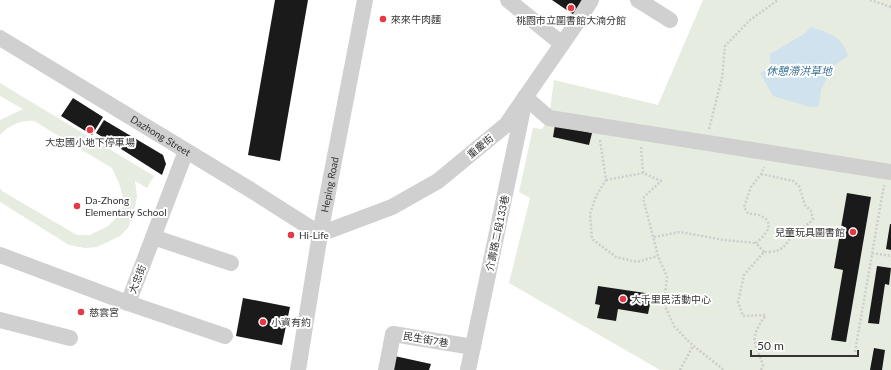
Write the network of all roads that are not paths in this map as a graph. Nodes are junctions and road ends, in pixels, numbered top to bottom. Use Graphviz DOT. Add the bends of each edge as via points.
graph roads {
  1 [pos="365,0"];
  2 [pos="508,0"];
  3 [pos="591,0"];
  4 [pos="638,0"];
  5 [pos="670,20"];
  6 [pos="0,38"];
  7 [pos="562,44"];
  8 [pos="525,97"];
  9 [pos="186,151"];
  10 [pos="889,171"];
  11 [pos="320,234"];
  12 [pos="153,237"];
  13 [pos="0,255"];
  14 [pos="231,263"];
  15 [pos="128,303"];
  16 [pos="0,320"];
  17 [pos="225,336"];
  18 [pos="70,338"];
  19 [pos="473,347"];
  20 [pos="298,370"];
  21 [pos="386,370"];
  22 [pos="468,370"];
  1 -- 11 [label="street, Heping Road"];
  2 -- 7 [label="street"];
  3 -- 7 [label="street, 重慶街"];
  4 -- 5 [label="street"];
  6 -- 9 [label="street, Dazhong Street"];
  7 -- 8 [label="street, 重慶街"];
  8 -- 10 [label="street" via="549,118"];
  8 -- 11 [label="street, 重慶街" via="506,125 438,181 392,207"];
  8 -- 19 [label="street, 介壽路二段133巷"];
  9 -- 11 [label="street, Dazhong Street"];
  9 -- 12 [label="street, 大忠街"];
  11 -- 20 [label="street, Heping Road"];
  12 -- 14 [label="street"];
  12 -- 15 [label="street, 大忠街"];
  13 -- 15 [label="street, 大忠街"];
  15 -- 17 [label="street"];
  16 -- 18 [label="street"];
  19 -- 21 [label="street, 民生街7巷" via="393,334"];
  19 -- 22 [label="street, 介壽路二段133巷"];
}
